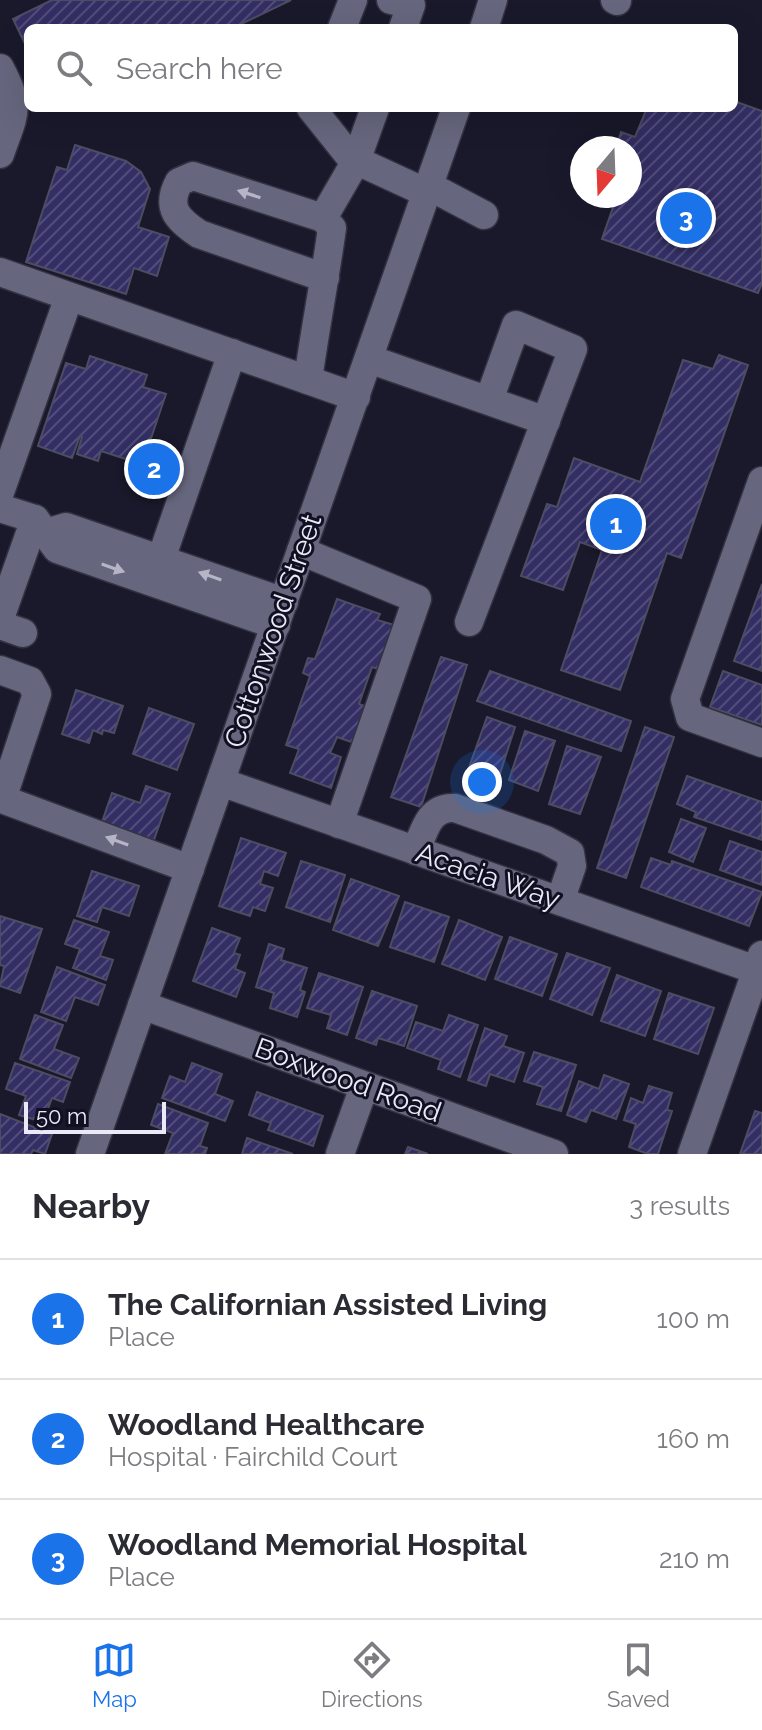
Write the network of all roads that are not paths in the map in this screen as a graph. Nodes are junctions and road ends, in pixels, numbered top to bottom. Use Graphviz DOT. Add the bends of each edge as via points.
graph roads {
  1 [pos="353,0"];
  2 [pos="391,0"];
  3 [pos="493,0"];
  4 [pos="344,24"];
  5 [pos="404,24"];
  6 [pos="485,24"];
  7 [pos="0,68"];
  8 [pos="314,112"];
  9 [pos="374,112"];
  10 [pos="455,112"];
  11 [pos="0,154"];
  12 [pos="356,161"];
  13 [pos="428,190"];
  14 [pos="484,215"];
  15 [pos="323,218"];
  16 [pos="0,272"];
  17 [pos="325,278"];
  18 [pos="69,297"];
  19 [pos="232,353"];
  20 [pos="369,359"];
  21 [pos="308,380"];
  22 [pos="356,397"];
  23 [pos="489,400"];
  24 [pos="546,421"];
  25 [pos="762,481"];
  26 [pos="0,492"];
  27 [pos="0,508"];
  28 [pos="40,526"];
  29 [pos="301,551"];
  30 [pos="161,559"];
  31 [pos="280,613"];
  32 [pos="469,622"];
  33 [pos="8,625"];
  34 [pos="0,670"];
  35 [pos="762,743"];
  36 [pos="221,782"];
  37 [pos="1,799"];
  38 [pos="339,824"];
  39 [pos="416,851"];
  40 [pos="190,869"];
  41 [pos="560,901"];
  42 [pos="759,962"];
  43 [pos="142,1005"];
  44 [pos="364,1087"];
  45 [pos="90,1154"];
  46 [pos="340,1154"];
  47 [pos="554,1154"];
  48 [pos="692,1154"];
  1 -- 4 [label="street"];
  2 -- 5 [label="street" via="411,5"];
  3 -- 6 [label="street"];
  7 -- 11 [label="street" via="15,111"];
  8 -- 12 [label="street"];
  9 -- 12 [label="street"];
  10 -- 13 [label="street, Cottonwood Street"];
  12 -- 13 [label="street"];
  12 -- 15 [label="street"];
  13 -- 14 [label="street"];
  13 -- 20 [label="street, Cottonwood Street"];
  15 -- 17 [label="street" via="332,228"];
  15 -- 17 [label="street, one-way" via="193,176 179,182 172,204 177,217 199,234"];
  16 -- 18 [label="street"];
  17 -- 21 [label="street"];
  18 -- 19 [label="street"];
  18 -- 26 [label="street"];
  19 -- 21 [label="street"];
  19 -- 30 [label="street"];
  20 -- 22 [label="street, Cottonwood Street"];
  20 -- 23 [label="street"];
  21 -- 22 [label="street"];
  22 -- 29 [label="street, Cottonwood Street"];
  23 -- 24 [label="street"];
  23 -- 24 [label="street" via="516,325 573,349"];
  24 -- 32 [label="street"];
  25 -- 35 [label="street" via="685,699 690,717"];
  27 -- 28 [label="street"];
  28 -- 30 [label="street" via="66,527"];
  28 -- 31 [label="street, one-way" via="57,549"];
  28 -- 33 [label="street"];
  29 -- 31 [label="street, Cottonwood Street"];
  29 -- 38 [label="street" via="417,599"];
  31 -- 30 [label="street, one-way"];
  31 -- 36 [label="street, Cottonwood Street"];
  34 -- 37 [label="street" via="30,681 37,694"];
  36 -- 38 [label="street, Acacia Way"];
  36 -- 40 [label="street, Cottonwood Street"];
  40 -- 37 [label="street, one-way"];
  38 -- 39 [label="street, Acacia Way"];
  39 -- 41 [label="street, Acacia Way"];
  39 -- 41 [label="street" via="435,813 455,808 570,853 572,866"];
  40 -- 43 [label="street, Cottonwood Street"];
  41 -- 42 [label="street, Acacia Way"];
  42 -- 48 [label="street"];
  43 -- 44 [label="street, Boxwood Road"];
  43 -- 45 [label="street, Cottonwood Street"];
  44 -- 46 [label="street"];
  44 -- 47 [label="street, Boxwood Road"];
}
